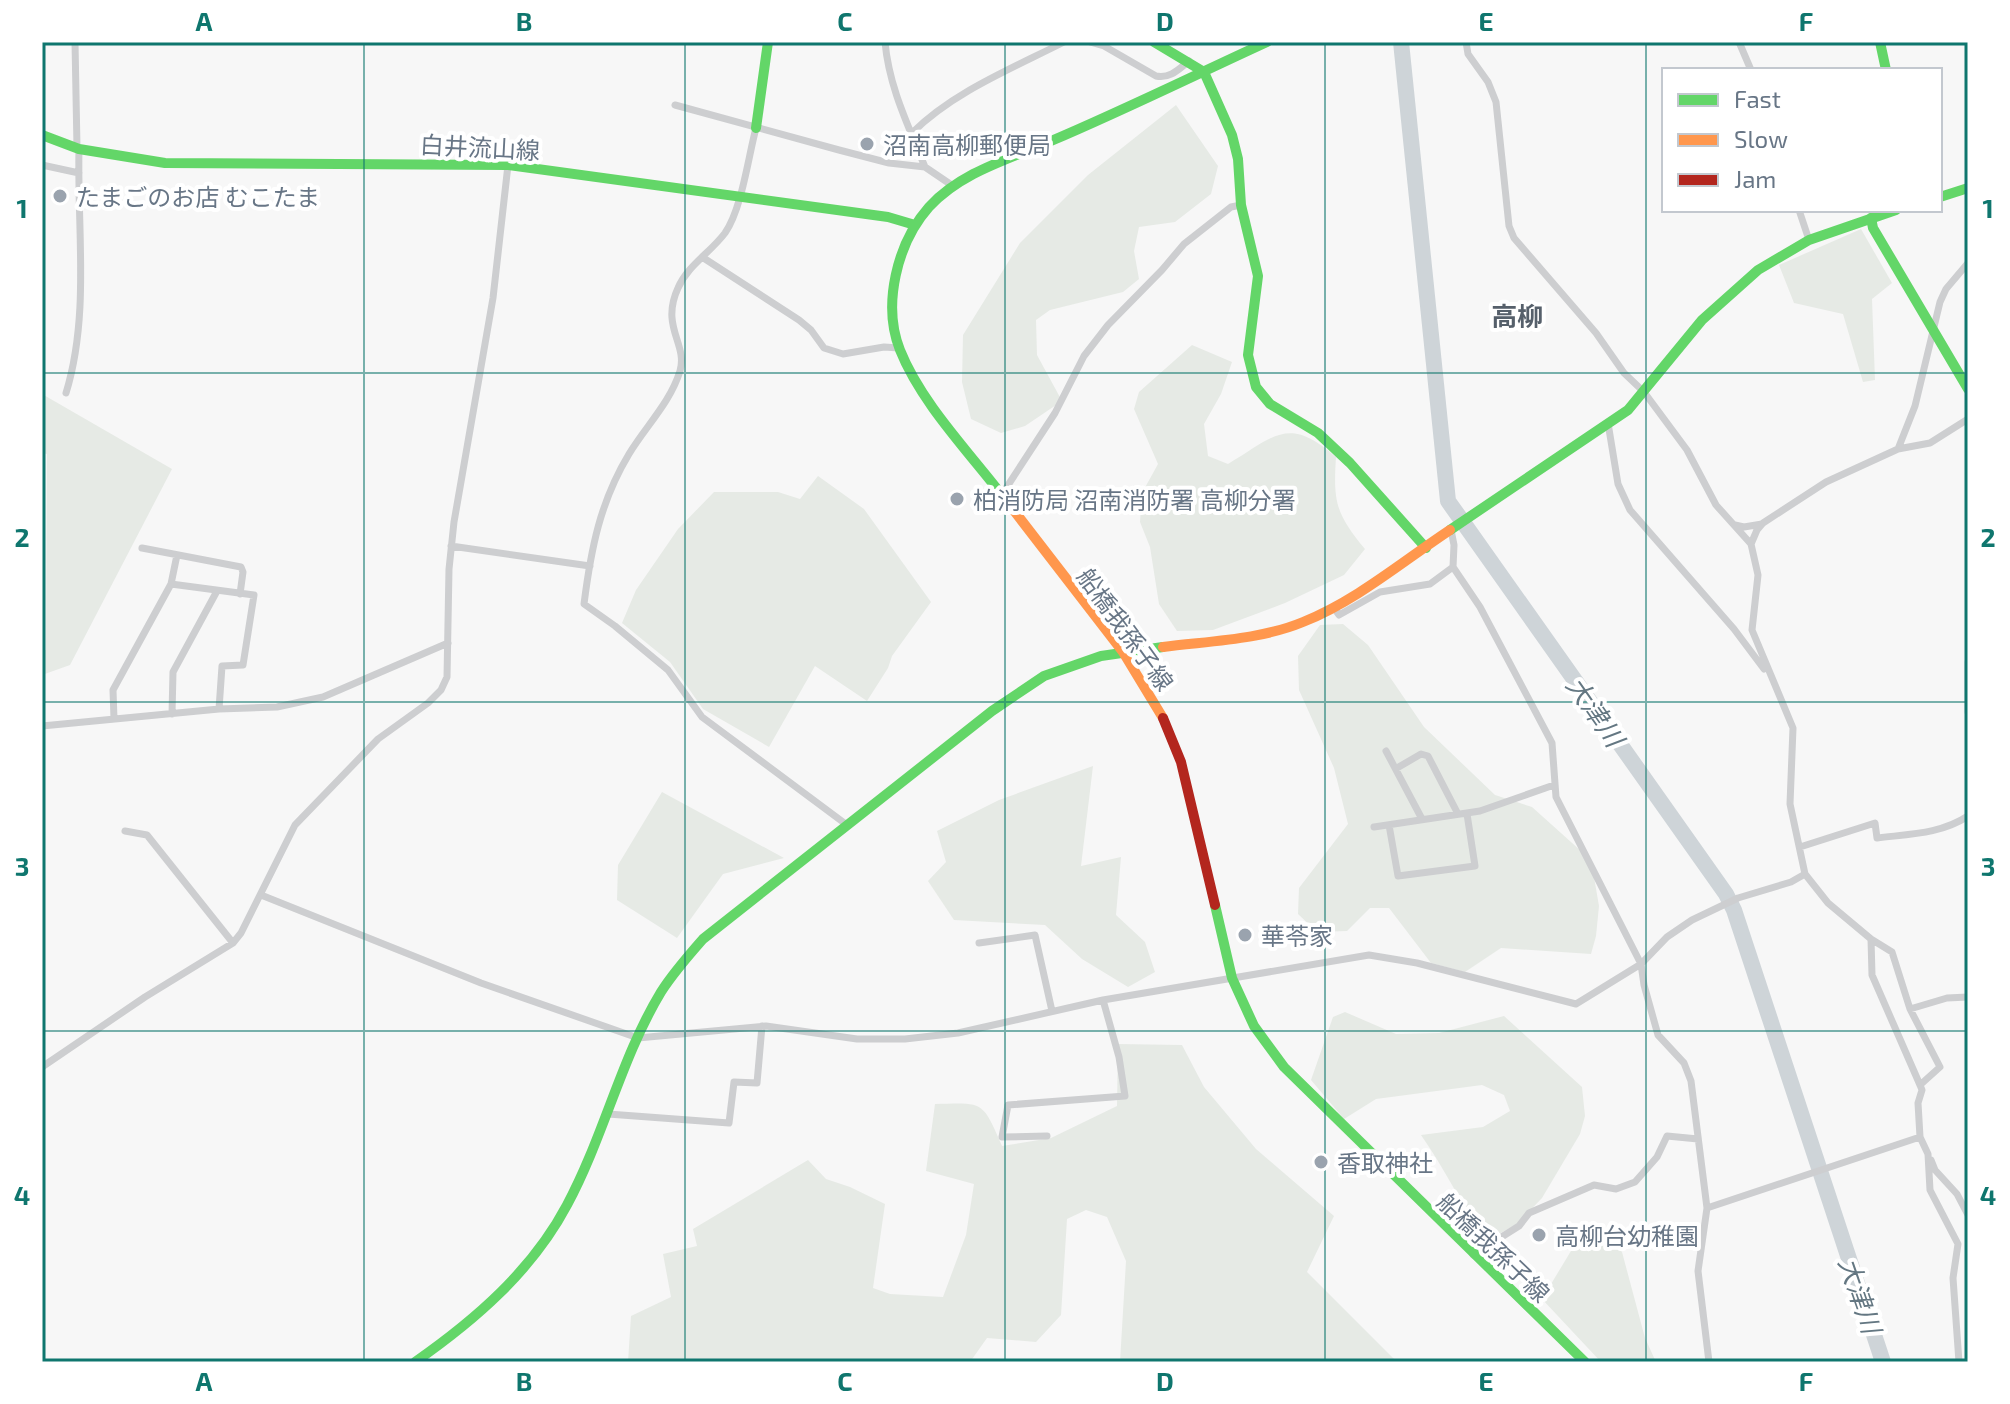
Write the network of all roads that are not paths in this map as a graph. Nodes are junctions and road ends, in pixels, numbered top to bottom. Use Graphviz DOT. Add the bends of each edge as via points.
graph roads {
  1 [pos="75,42"];
  2 [pos="768,42"];
  3 [pos="885,42"];
  4 [pos="1064,42"];
  5 [pos="1090,42"];
  6 [pos="1154,42"];
  7 [pos="1267,42"];
  8 [pos="1466,42"];
  9 [pos="1739,42"];
  10 [pos="1880,42"];
  11 [pos="1189,61"];
  12 [pos="1750,68"];
  13 [pos="1886,68"];
  14 [pos="1204,72"];
  15 [pos="675,105"];
  16 [pos="756,128"];
  17 [pos="912,133"];
  18 [pos="42,135"];
  19 [pos="78,148"];
  20 [pos="42,165"];
  21 [pos="508,165"];
  22 [pos="925,167"];
  23 [pos="79,173"];
  24 [pos="953,186"];
  25 [pos="1968,188"];
  26 [pos="1942,196"];
  27 [pos="739,197"];
  28 [pos="1241,205"];
  29 [pos="1800,212"];
  30 [pos="1875,214"];
  31 [pos="915,225"];
  32 [pos="1809,240"];
  33 [pos="702,257"];
  34 [pos="1968,263"];
  35 [pos="1934,332"];
  36 [pos="899,348"];
  37 [pos="1968,389"];
  38 [pos="1644,392"];
  39 [pos="66,393"];
  40 [pos="1968,419"];
  41 [pos="1608,423"];
  42 [pos="1898,449"];
  43 [pos="1001,496"];
  44 [pos="1763,523"];
  45 [pos="1733,524"];
  46 [pos="1452,529"];
  47 [pos="1751,544"];
  48 [pos="451,546"];
  49 [pos="142,548"];
  50 [pos="1426,548"];
  51 [pos="177,555"];
  52 [pos="590,566"];
  53 [pos="1453,567"];
  54 [pos="171,584"];
  55 [pos="217,591"];
  56 [pos="240,594"];
  57 [pos="1334,608"];
  58 [pos="448,643"];
  59 [pos="1123,652"];
  60 [pos="1968,662"];
  61 [pos="1769,674"];
  62 [pos="1967,687"];
  63 [pos="219,709"];
  64 [pos="1968,712"];
  65 [pos="172,714"];
  66 [pos="114,719"];
  67 [pos="42,726"];
  68 [pos="1386,751"];
  69 [pos="1397,768"];
  70 [pos="1554,785"];
  71 [pos="1463,814"];
  72 [pos="1968,816"];
  73 [pos="1422,819"];
  74 [pos="847,825"];
  75 [pos="1389,825"];
  76 [pos="1374,827"];
  77 [pos="125,831"];
  78 [pos="1800,847"];
  79 [pos="1805,874"];
  80 [pos="261,895"];
  81 [pos="1871,939"];
  82 [pos="233,943"];
  83 [pos="979,943"];
  84 [pos="1641,964"];
  85 [pos="1232,978"];
  86 [pos="1968,997"];
  87 [pos="1103,1000"];
  88 [pos="1910,1009"];
  89 [pos="1052,1011"];
  90 [pos="762,1026"];
  91 [pos="638,1038"];
  92 [pos="42,1067"];
  93 [pos="1920,1085"];
  94 [pos="608,1114"];
  95 [pos="1047,1136"];
  96 [pos="1920,1137"];
  97 [pos="1698,1139"];
  98 [pos="1928,1154"];
  99 [pos="1707,1208"];
  100 [pos="1968,1215"];
  101 [pos="1473,1255"];
  102 [pos="415,1362"];
  103 [pos="1585,1362"];
  104 [pos="1709,1362"];
  105 [pos="1959,1362"];
  1 -- 19 [label="street"];
  2 -- 16 [label="main road"];
  3 -- 17 [label="street" via="888,70"];
  4 -- 17 [label="street" via="960,97"];
  5 -- 11 [label="street" via="1156,76 1173,74"];
  6 -- 11 [label="main road"];
  7 -- 14 [label="main road, 船橋我孫子線"];
  8 -- 38 [label="street" via="1496,102 1514,238"];
  9 -- 12 [label="street"];
  10 -- 13 [label="main road"];
  11 -- 14 [label="main road"];
  14 -- 24 [label="main road, 船橋我孫子線"];
  14 -- 28 [label="main road" via="1232,135"];
  15 -- 16 [label="street"];
  16 -- 22 [label="street" via="889,163"];
  16 -- 27 [label="street"];
  17 -- 22 [label="street"];
  18 -- 19 [label="main road, 白井流山線"];
  19 -- 21 [label="main road, 白井流山線" via="165,163"];
  19 -- 23 [label="street"];
  20 -- 23 [label="street"];
  21 -- 27 [label="main road, 白井流山線"];
  21 -- 48 [label="street" via="493,298"];
  22 -- 24 [label="street"];
  23 -- 39 [label="street" via="79,331"];
  24 -- 31 [label="main road, 船橋我孫子線"];
  25 -- 26 [label="main road"];
  27 -- 31 [label="main road, 白井流山線"];
  27 -- 33 [label="street" via="729,225"];
  28 -- 43 [label="street" via="1184,244 1108,325"];
  28 -- 50 [label="main road" via="1258,276 1248,355 1256,387 1270,404 1318,433 1350,463"];
  29 -- 32 [label="street"];
  30 -- 32 [label="main road"];
  30 -- 35 [label="main road" via="1873,228"];
  31 -- 36 [label="main road, 船橋我孫子線" via="892,292"];
  32 -- 38 [label="main road" via="1724,298"];
  33 -- 36 [label="street" via="799,320 824,348 843,354"];
  33 -- 52 [label="street" via="688,269 671,308 680,370 607,497"];
  34 -- 35 [label="street" via="1946,289"];
  35 -- 37 [label="main road"];
  35 -- 42 [label="street"];
  36 -- 43 [label="main road, 船橋我孫子線" via="921,390"];
  38 -- 41 [label="main road"];
  38 -- 45 [label="street"];
  40 -- 42 [label="street" via="1930,443"];
  41 -- 46 [label="main road"];
  41 -- 61 [label="street" via="1618,484 1630,510"];
  42 -- 44 [label="street" via="1826,482"];
  43 -- 59 [label="main road, 船橋我孫子線"];
  44 -- 45 [label="street"];
  44 -- 47 [label="street"];
  45 -- 47 [label="street"];
  46 -- 50 [label="main road"];
  46 -- 53 [label="street"];
  47 -- 61 [label="street" via="1758,575 1752,630"];
  48 -- 52 [label="street"];
  48 -- 58 [label="street"];
  49 -- 51 [label="street"];
  50 -- 57 [label="main road"];
  51 -- 54 [label="street"];
  51 -- 56 [label="street" via="241,567"];
  52 -- 74 [label="street" via="584,604 668,670 702,717"];
  53 -- 57 [label="street" via="1430,584 1380,592 1339,615"];
  53 -- 70 [label="street" via="1552,743"];
  54 -- 55 [label="street"];
  54 -- 66 [label="street" via="113,690"];
  55 -- 56 [label="street"];
  55 -- 65 [label="street" via="173,672"];
  56 -- 63 [label="street" via="254,595 243,665 222,666"];
  57 -- 59 [label="main road" via="1276,631"];
  58 -- 63 [label="street" via="323,697 277,707"];
  58 -- 80 [label="street" via="447,677 441,690 378,739 295,825"];
  59 -- 74 [label="main road" via="1044,676"];
  59 -- 85 [label="main road, 船橋我孫子線" via="1159,708 1181,762"];
  60 -- 62 [label="street"];
  61 -- 78 [label="street" via="1793,728 1790,804"];
  62 -- 64 [label="street"];
  63 -- 65 [label="street"];
  65 -- 66 [label="street"];
  66 -- 67 [label="street"];
  68 -- 69 [label="street"];
  69 -- 71 [label="street" via="1421,754 1428,756"];
  69 -- 73 [label="street"];
  70 -- 71 [label="street"];
  70 -- 84 [label="street"];
  71 -- 73 [label="street"];
  71 -- 75 [label="street" via="1475,866 1398,876"];
  72 -- 78 [label="street" via="1948,828 1877,838 1875,823"];
  73 -- 75 [label="street"];
  74 -- 91 [label="main road" via="685,956"];
  75 -- 76 [label="street"];
  77 -- 82 [label="street" via="147,835"];
  78 -- 79 [label="street"];
  79 -- 81 [label="street" via="1828,903"];
  79 -- 84 [label="street" via="1722,905 1667,937"];
  80 -- 82 [label="street"];
  80 -- 91 [label="street" via="481,983"];
  81 -- 88 [label="street" via="1892,952"];
  81 -- 93 [label="street" via="1872,975"];
  82 -- 92 [label="street"];
  83 -- 89 [label="street" via="1035,935"];
  84 -- 85 [label="street" via="1576,1004 1369,955"];
  84 -- 97 [label="street" via="1658,1035 1688,1071"];
  85 -- 87 [label="street"];
  85 -- 101 [label="main road, 船橋我孫子線" via="1254,1026 1284,1067"];
  86 -- 88 [label="street"];
  87 -- 89 [label="street"];
  87 -- 95 [label="street" via="1125,1096 1008,1105 1002,1137"];
  88 -- 93 [label="street" via="1940,1067"];
  89 -- 90 [label="street" via="905,1039 857,1039"];
  90 -- 91 [label="street"];
  90 -- 94 [label="street" via="757,1083 734,1082 729,1123"];
  91 -- 94 [label="main road"];
  93 -- 96 [label="street"];
  94 -- 102 [label="main road" via="566,1208 534,1256 488,1307"];
  96 -- 98 [label="street"];
  96 -- 99 [label="street"];
  97 -- 99 [label="street"];
  97 -- 101 [label="street" via="1667,1136 1635,1182 1616,1189 1594,1185 1529,1213 1519,1226"];
  98 -- 100 [label="street"];
  98 -- 105 [label="street" via="1930,1190 1958,1244 1953,1278"];
  99 -- 104 [label="street" via="1698,1271"];
  101 -- 103 [label="main road, 船橋我孫子線"];
}
